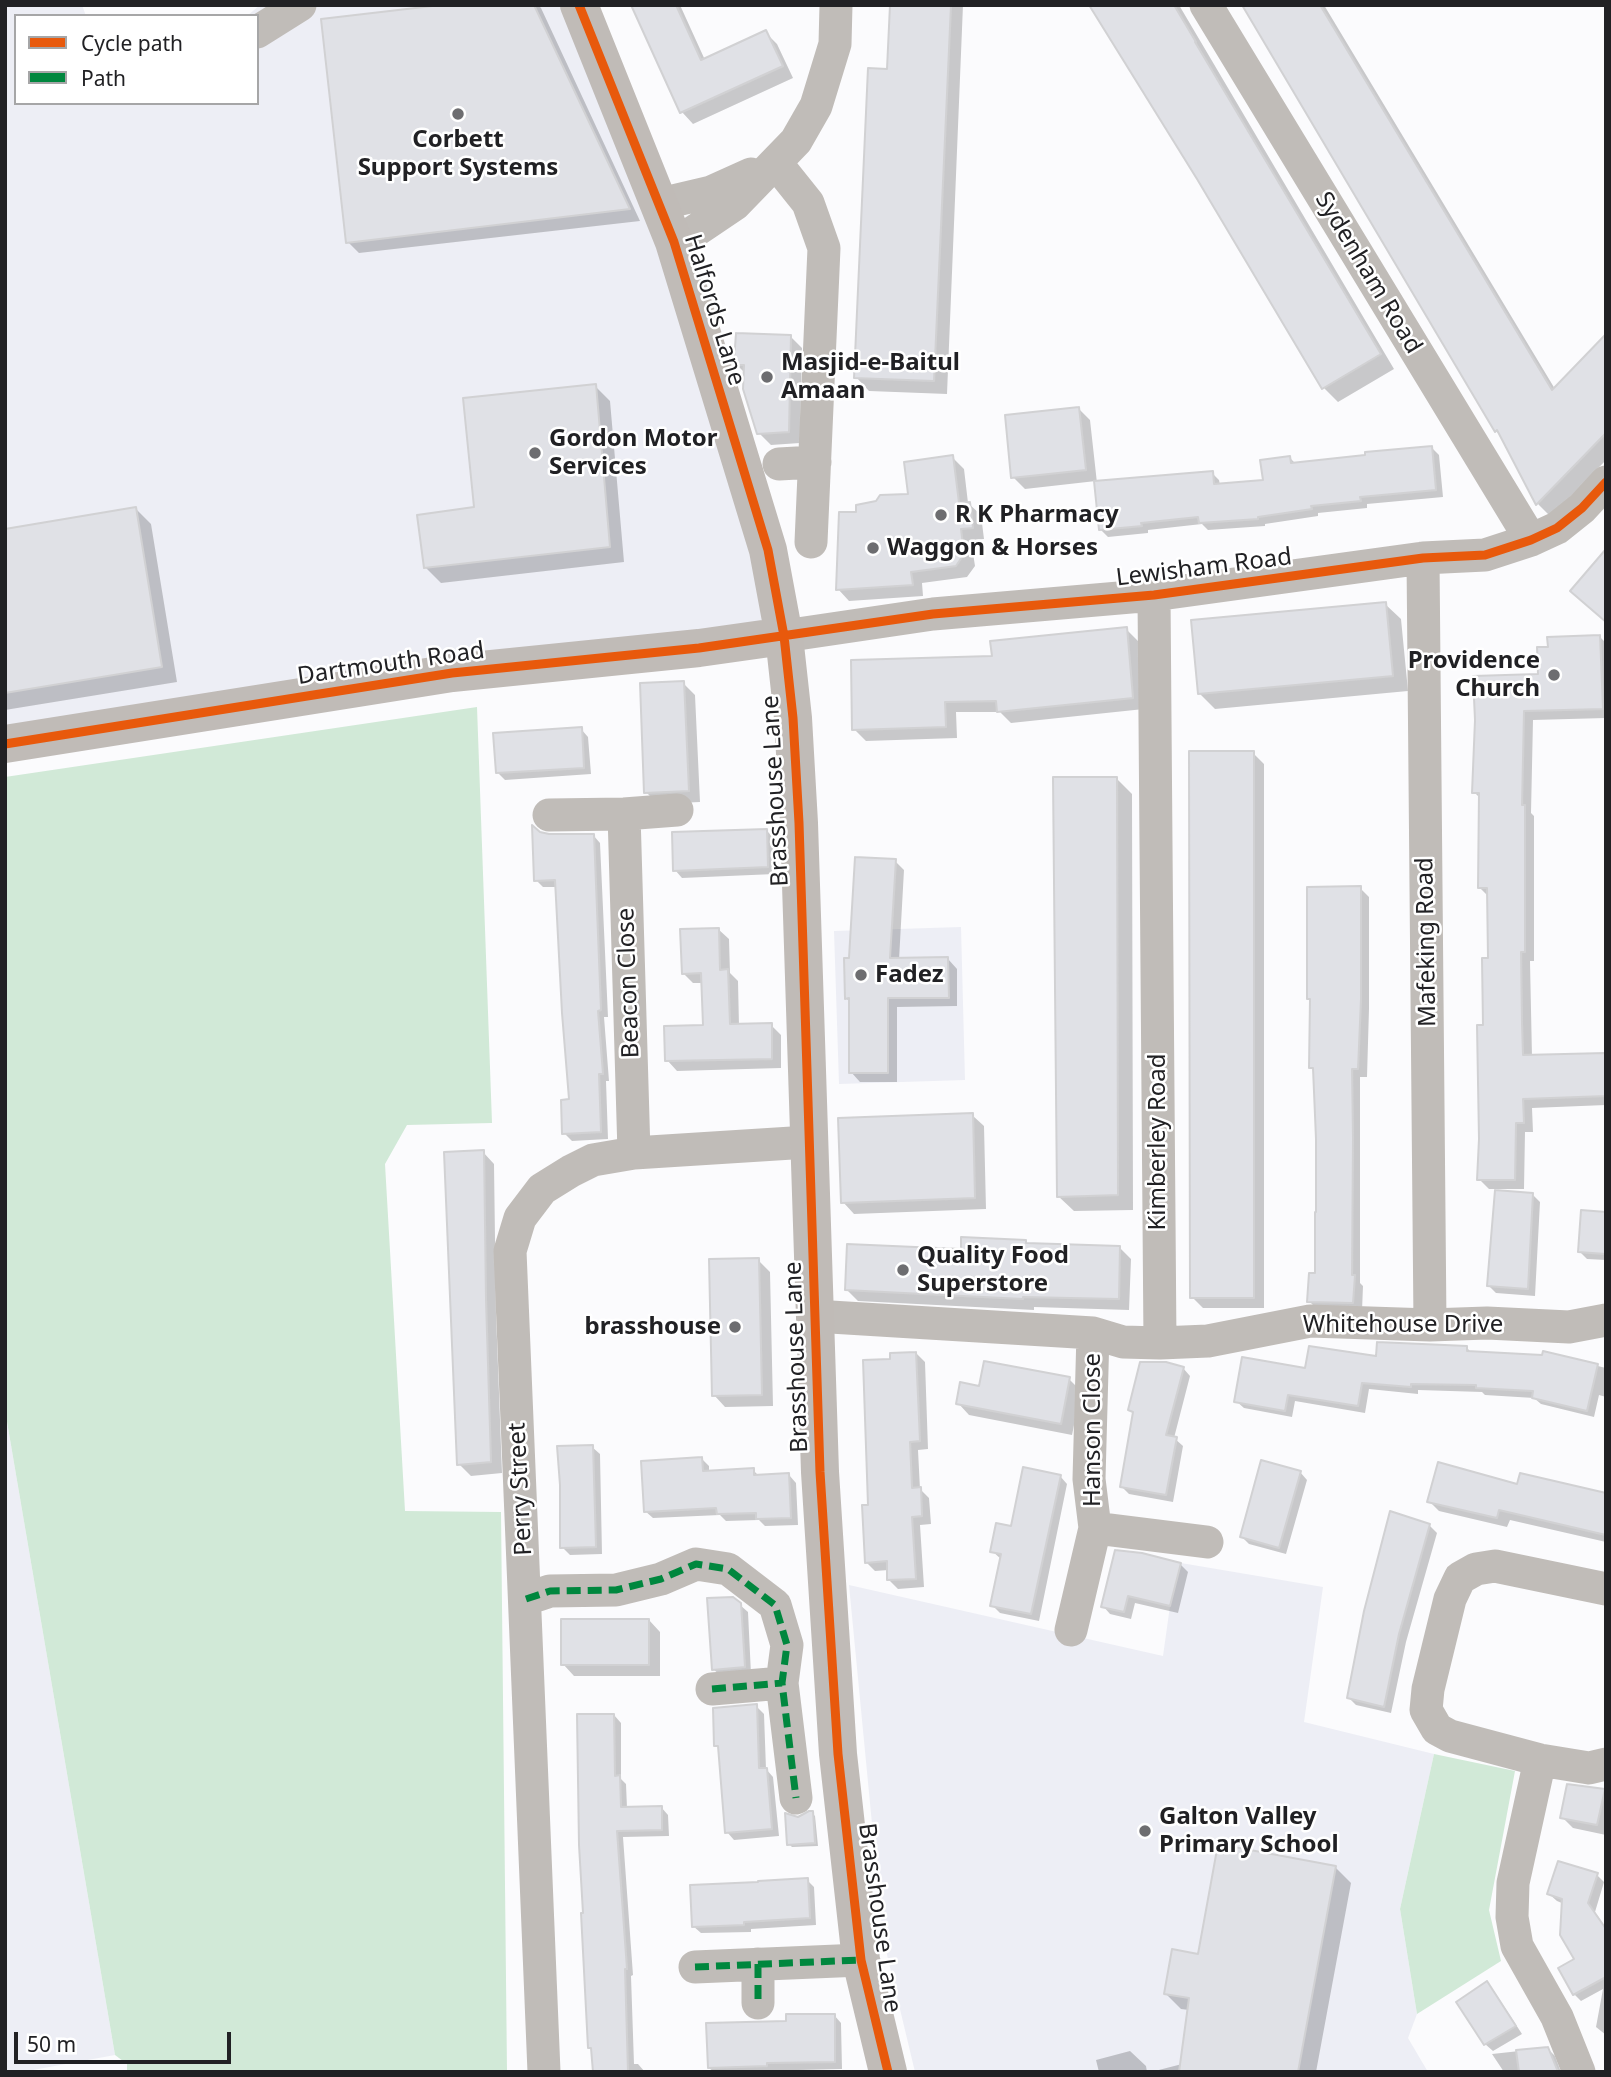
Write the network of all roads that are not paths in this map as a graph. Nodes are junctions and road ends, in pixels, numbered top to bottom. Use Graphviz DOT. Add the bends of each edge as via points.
graph roads {
  1 [pos="300,5"];
  2 [pos="579,5"];
  3 [pos="836,5"];
  4 [pos="1206,5"];
  5 [pos="259,31"];
  6 [pos="776,163"];
  7 [pos="660,204"];
  8 [pos="674,242"];
  9 [pos="815,462"];
  10 [pos="779,464"];
  11 [pos="1606,482"];
  12 [pos="1531,540"];
  13 [pos="811,542"];
  14 [pos="1423,558"];
  15 [pos="1154,594"];
  16 [pos="784,636"];
  17 [pos="5,744"];
  18 [pos="677,810"];
  19 [pos="624,814"];
  20 [pos="549,815"];
  21 [pos="808,1142"];
  22 [pos="634,1153"];
  23 [pos="814,1316"];
  24 [pos="1606,1320"];
  25 [pos="1430,1325"];
  26 [pos="1093,1333"];
  27 [pos="1160,1343"];
  28 [pos="1095,1528"];
  29 [pos="1206,1542"];
  30 [pos="1606,1589"];
  31 [pos="526,1599"];
  32 [pos="1071,1630"];
  33 [pos="782,1683"];
  34 [pos="712,1689"];
  35 [pos="1540,1760"];
  36 [pos="1606,1764"];
  37 [pos="796,1798"];
  38 [pos="861,1960"];
  39 [pos="758,1964"];
  40 [pos="695,1968"];
  41 [pos="758,2003"];
  42 [pos="544,2072"];
  43 [pos="888,2072"];
  44 [pos="1579,2072"];
  1 -- 5 [label="street"];
  2 -- 7 [label="street, Halfords Lane"];
  3 -- 6 [label="street" via="835,44 816,106 796,141"];
  4 -- 12 [label="street, Sydenham Road"];
  6 -- 7 [label="street" via="711,192"];
  6 -- 8 [label="street" via="736,204"];
  6 -- 9 [label="street" via="808,203 824,248"];
  7 -- 8 [label="street, Halfords Lane"];
  8 -- 16 [label="street, Halfords Lane" via="768,550"];
  9 -- 10 [label="street"];
  9 -- 13 [label="street"];
  11 -- 12 [label="street, Lewisham Road" via="1557,528"];
  12 -- 14 [label="street, Lewisham Road" via="1485,555"];
  14 -- 15 [label="street, Lewisham Road"];
  14 -- 25 [label="street, Mafeking Road"];
  15 -- 16 [label="street, Lewisham Road" via="933,614"];
  15 -- 27 [label="street, Kimberley Road"];
  16 -- 17 [label="street, Dartmouth Road" via="452,673"];
  16 -- 21 [label="street, Brasshouse Lane" via="799,823"];
  18 -- 19 [label="street"];
  19 -- 20 [label="street"];
  19 -- 22 [label="street, Beacon Close"];
  21 -- 22 [label="street, Perry Street"];
  21 -- 23 [label="street, Brasshouse Lane"];
  22 -- 31 [label="street, Perry Street" via="593,1160 542,1189 520,1218 510,1251"];
  23 -- 26 [label="street"];
  23 -- 38 [label="street, Brasshouse Lane" via="838,1755"];
  24 -- 25 [label="street, Whitehouse Drive" via="1569,1327 1487,1322"];
  25 -- 27 [label="street, Whitehouse Drive" via="1310,1321 1208,1341"];
  26 -- 27 [label="street" via="1123,1342"];
  26 -- 28 [label="street, Hanson Close" via="1089,1479"];
  28 -- 29 [label="street, Hanson Close"];
  28 -- 32 [label="street, Hanson Close"];
  30 -- 35 [label="street" via="1495,1566 1460,1578 1450,1599 1426,1710 1437,1728 1450,1735"];
  31 -- 33 [label="street" via="550,1591 616,1590 696,1564 728,1569 775,1605 787,1644"];
  31 -- 42 [label="street, Perry Street"];
  33 -- 34 [label="street"];
  33 -- 37 [label="street"];
  35 -- 36 [label="street" via="1589,1768"];
  35 -- 44 [label="street" via="1513,1883 1512,1917 1517,1946 1557,2017"];
  38 -- 39 [label="street"];
  38 -- 43 [label="street, Brasshouse Lane"];
  39 -- 40 [label="street"];
  39 -- 41 [label="street"];
}
